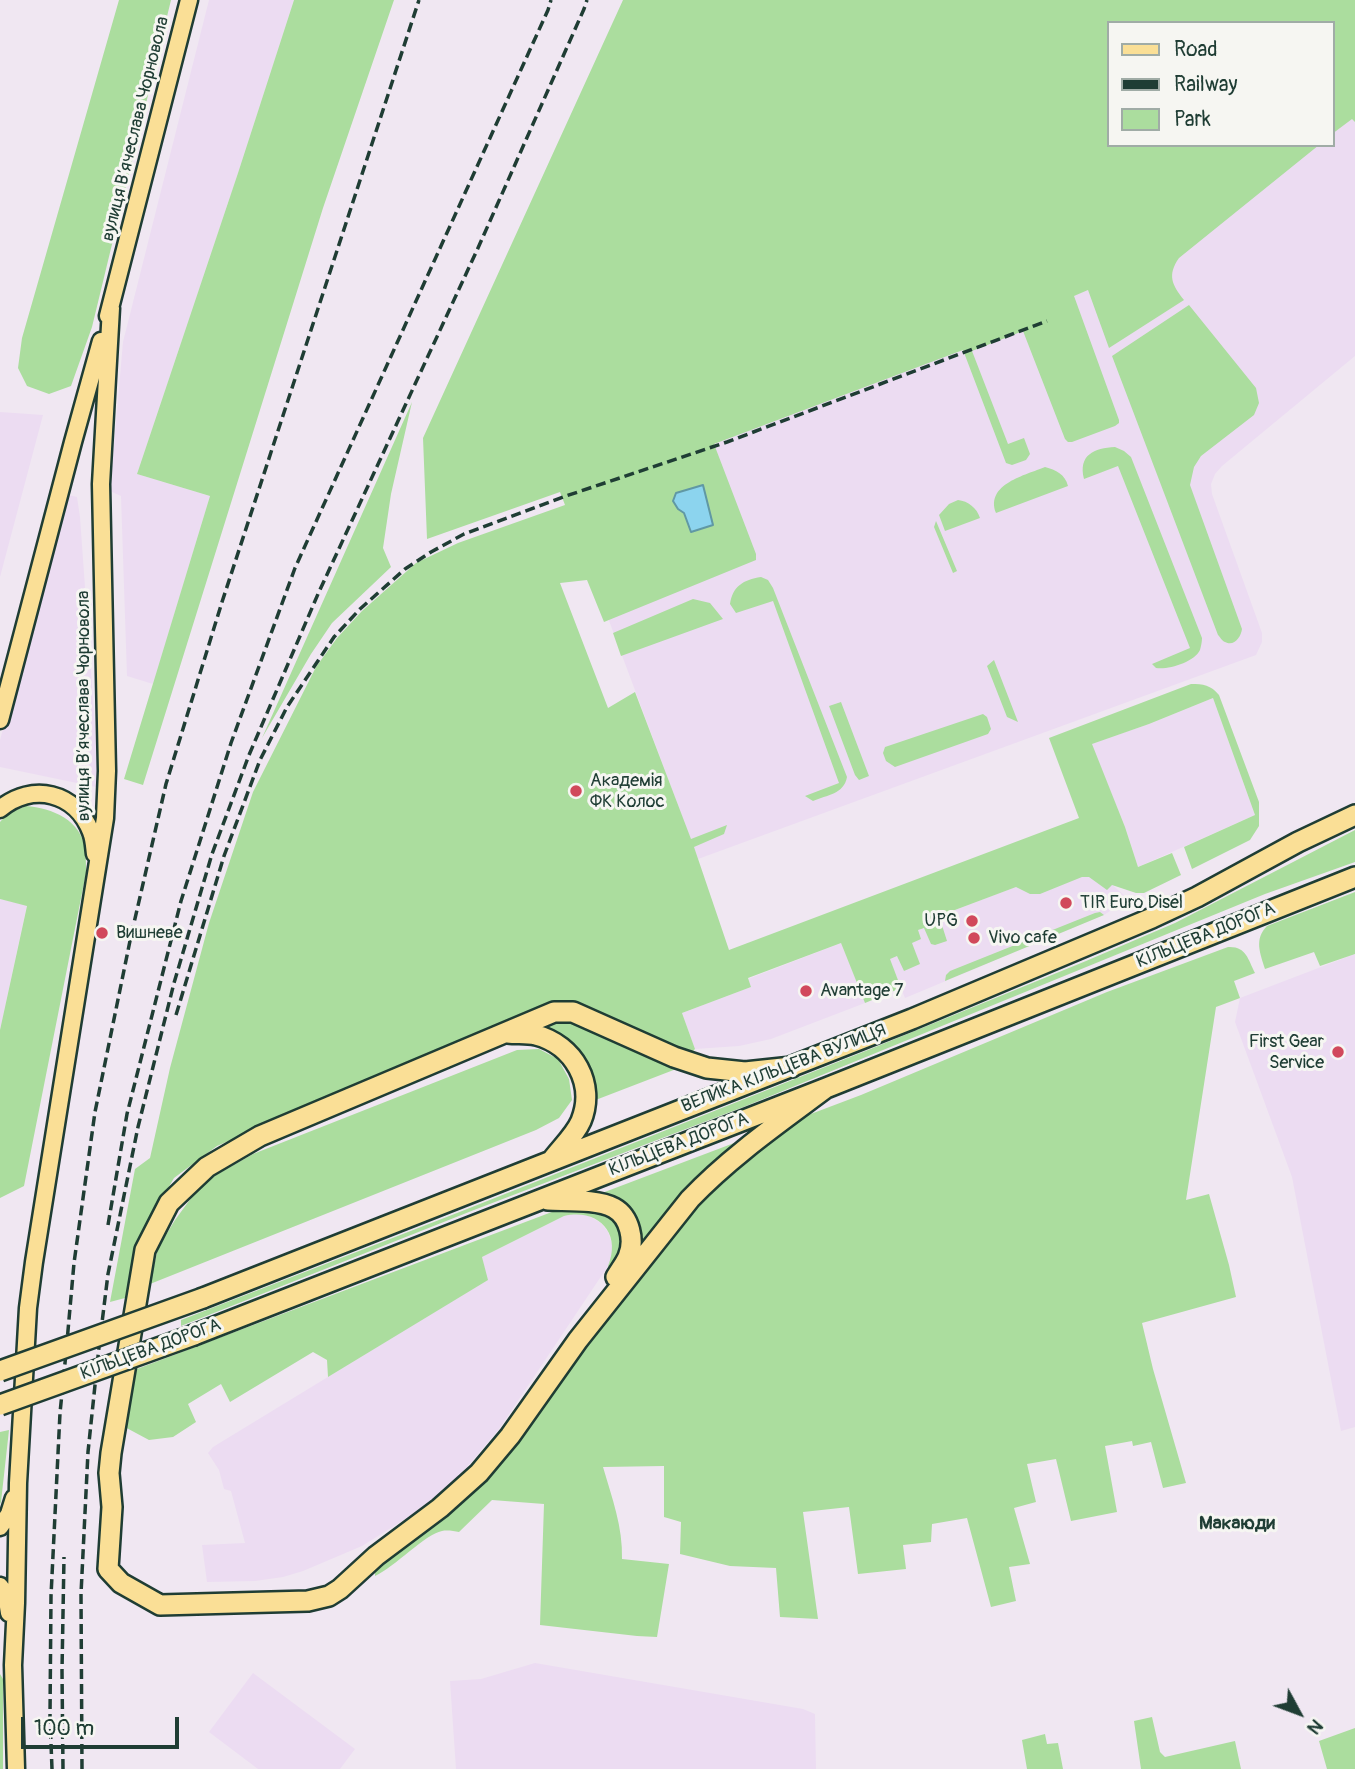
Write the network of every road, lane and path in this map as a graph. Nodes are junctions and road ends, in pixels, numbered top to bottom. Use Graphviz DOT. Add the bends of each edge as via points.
graph roads {
  1 [pos="189,0"];
  2 [pos="111,308"];
  3 [pos="73,442"];
  4 [pos="102,446"];
  5 [pos="0,720"];
  6 [pos="0,809"];
  7 [pos="1355,815"];
  8 [pos="97,874"];
  9 [pos="1355,877"];
  10 [pos="504,1032"];
  11 [pos="792,1067"];
  12 [pos="826,1088"];
  13 [pos="551,1161"];
  14 [pos="539,1199"];
  15 [pos="203,1298"];
  16 [pos="578,1340"];
  17 [pos="0,1371"];
  18 [pos="0,1405"];
  19 [pos="18,1483"];
  20 [pos="0,1527"];
  21 [pos="0,1586"];
  22 [pos="13,1665"];
  23 [pos="16,1769"];
  1 -- 2 [label="main road, вулиця Вʼячеслава Чорновола"];
  2 -- 3 [label="main road, вулиця Вʼячеслава Чорновола"];
  2 -- 4 [label="main road, вулиця Вʼячеслава Чорновола"];
  3 -- 4 [label="main road" via="82,433 91,433"];
  3 -- 5 [label="main road, вулиця Вʼячеслава Чорновола"];
  4 -- 8 [label="main road, вулиця Вʼячеслава Чорновола" via="107,771"];
  6 -- 8 [label="main road" via="27,794 52,794 65,800 91,832"];
  7 -- 11 [label="highway, ВЕЛИКА КІЛЬЦЕВА ВУЛИЦЯ" via="1152,918"];
  8 -- 19 [label="main road, вулиця Вʼячеслава Чорновола" via="28,1308"];
  9 -- 12 [label="highway, КІЛЬЦЕВА ДОРОГА"];
  10 -- 11 [label="highway" via="554,1012 573,1012 706,1068 745,1072"];
  10 -- 13 [label="highway" via="536,1035 555,1044 576,1062 585,1083 586,1104 580,1123"];
  10 -- 16 [label="highway" via="260,1136 207,1167 169,1203 145,1250 111,1453 108,1569 121,1583 160,1605 308,1601 329,1596 479,1473"];
  11 -- 13 [label="highway, ВЕЛИКА КІЛЬЦЕВА ВУЛИЦЯ"];
  12 -- 14 [label="highway, КІЛЬЦЕВА ДОРОГА"];
  12 -- 16 [label="highway" via="757,1139 690,1199"];
  13 -- 15 [label="highway, ВЕЛИКА КІЛЬЦЕВА ВУЛИЦЯ"];
  14 -- 16 [label="highway" via="614,1208 629,1230 629,1255"];
  14 -- 18 [label="highway, КІЛЬЦЕВА ДОРОГА, bridge" via="194,1335"];
  15 -- 17 [label="highway, КІЛЬЦЕВА ДОРОГА, bridge"];
  19 -- 20 [label="main road"];
  19 -- 22 [label="main road"];
  21 -- 22 [label="main road" via="8,1600"];
  22 -- 23 [label="main road"];
}
